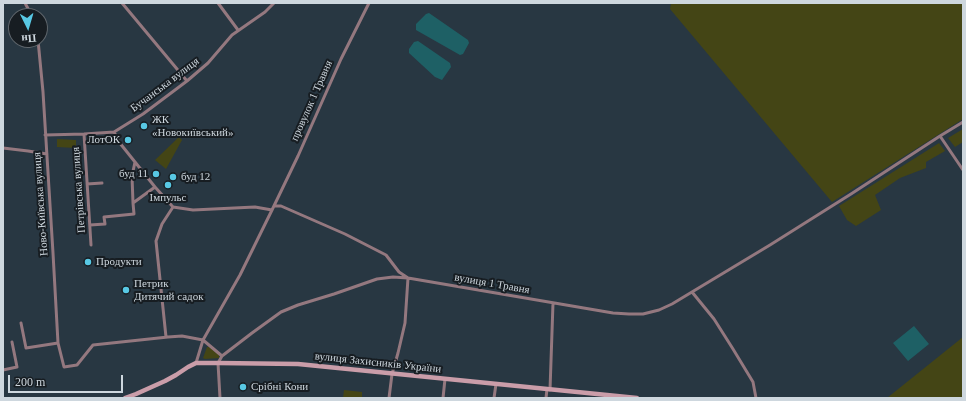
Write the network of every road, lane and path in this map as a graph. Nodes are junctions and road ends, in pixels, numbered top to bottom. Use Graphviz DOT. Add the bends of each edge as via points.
graph roads {
  1 [pos="122,3"];
  2 [pos="218,3"];
  3 [pos="274,3"];
  4 [pos="369,3"];
  5 [pos="238,30"];
  6 [pos="39,48"];
  7 [pos="187,81"];
  8 [pos="963,122"];
  9 [pos="114,132"];
  10 [pos="84,134"];
  11 [pos="45,135"];
  12 [pos="940,136"];
  13 [pos="3,148"];
  14 [pos="46,154"];
  15 [pos="135,162"];
  16 [pos="963,170"];
  17 [pos="102,183"];
  18 [pos="87,184"];
  19 [pos="155,187"];
  20 [pos="133,203"];
  21 [pos="173,207"];
  22 [pos="273,208"];
  23 [pos="90,225"];
  24 [pos="91,245"];
  25 [pos="408,278"];
  26 [pos="692,292"];
  27 [pos="553,303"];
  28 [pos="21,323"];
  29 [pos="166,337"];
  30 [pos="203,340"];
  31 [pos="12,342"];
  32 [pos="58,343"];
  33 [pos="222,356"];
  34 [pos="218,362"];
  35 [pos="196,364"];
  36 [pos="3,370"];
  37 [pos="392,374"];
  38 [pos="445,379"];
  39 [pos="496,384"];
  40 [pos="548,389"];
  41 [pos="598,396"];
  42 [pos="125,398"];
  43 [pos="220,398"];
  44 [pos="389,398"];
  45 [pos="443,398"];
  46 [pos="494,398"];
  47 [pos="546,398"];
  48 [pos="637,398"];
  49 [pos="756,398"];
  1 -- 7 [label="street"];
  2 -- 5 [label="street"];
  3 -- 5 [label="street, Бучанська вулиця"];
  4 -- 22 [label="street, провулок 1 Травня"];
  5 -- 7 [label="street, Бучанська вулиця" via="208,63"];
  6 -- 11 [label="street, Ново-Київська вулиця"];
  7 -- 9 [label="street, Бучанська вулиця"];
  8 -- 12 [label="street, вулиця 1 Травня"];
  9 -- 10 [label="street, Бучанська вулиця"];
  9 -- 15 [label="street"];
  10 -- 11 [label="street, Бучанська вулиця"];
  10 -- 18 [label="street, Петрівська вулиця"];
  11 -- 14 [label="street, Ново-Київська вулиця"];
  12 -- 16 [label="street"];
  12 -- 26 [label="street, вулиця 1 Травня"];
  13 -- 14 [label="street"];
  14 -- 32 [label="street, Ново-Київська вулиця"];
  15 -- 19 [label="street"];
  15 -- 20 [label="street" via="132,176"];
  17 -- 18 [label="street"];
  18 -- 23 [label="street, Петрівська вулиця"];
  19 -- 20 [label="street"];
  19 -- 21 [label="street"];
  20 -- 23 [label="street" via="134,214 104,216 105,224"];
  21 -- 22 [label="street" via="193,210"];
  21 -- 29 [label="street" via="162,224 156,241"];
  22 -- 25 [label="street" via="281,206 386,255 399,272"];
  22 -- 30 [label="street, провулок 1 Травня" via="240,275"];
  23 -- 24 [label="street, Петрівська вулиця"];
  25 -- 27 [label="street, вулиця 1 Травня"];
  25 -- 33 [label="street, вулиця 1 Травня" via="377,279 298,305 270,319"];
  25 -- 37 [label="street" via="405,323"];
  26 -- 27 [label="street, вулиця 1 Травня" via="659,310 642,314 613,313"];
  26 -- 49 [label="street" via="733,348 753,382"];
  27 -- 40 [label="street"];
  28 -- 32 [label="street" via="26,348"];
  29 -- 30 [label="street" via="182,336"];
  29 -- 32 [label="street, Ново-Київська вулиця" via="93,345 77,365 64,367"];
  30 -- 33 [label="street"];
  30 -- 35 [label="street, провулок 1 Травня"];
  31 -- 36 [label="street" via="17,367"];
  33 -- 34 [label="street, вулиця 1 Травня"];
  34 -- 35 [label="street, вулиця Захисників України"];
  34 -- 37 [label="street, вулиця Захисників України" via="298,364"];
  34 -- 43 [label="street"];
  35 -- 42 [label="street, вулиця Захисників України"];
  37 -- 38 [label="street, вулиця Захисників України"];
  37 -- 44 [label="street"];
  38 -- 39 [label="street, вулиця Захисників України"];
  38 -- 45 [label="street"];
  39 -- 40 [label="street, вулиця Захисників України"];
  39 -- 46 [label="street"];
  40 -- 41 [label="street, вулиця Захисників України"];
  40 -- 47 [label="street"];
  41 -- 48 [label="street, вулиця Захисників України"];
}
